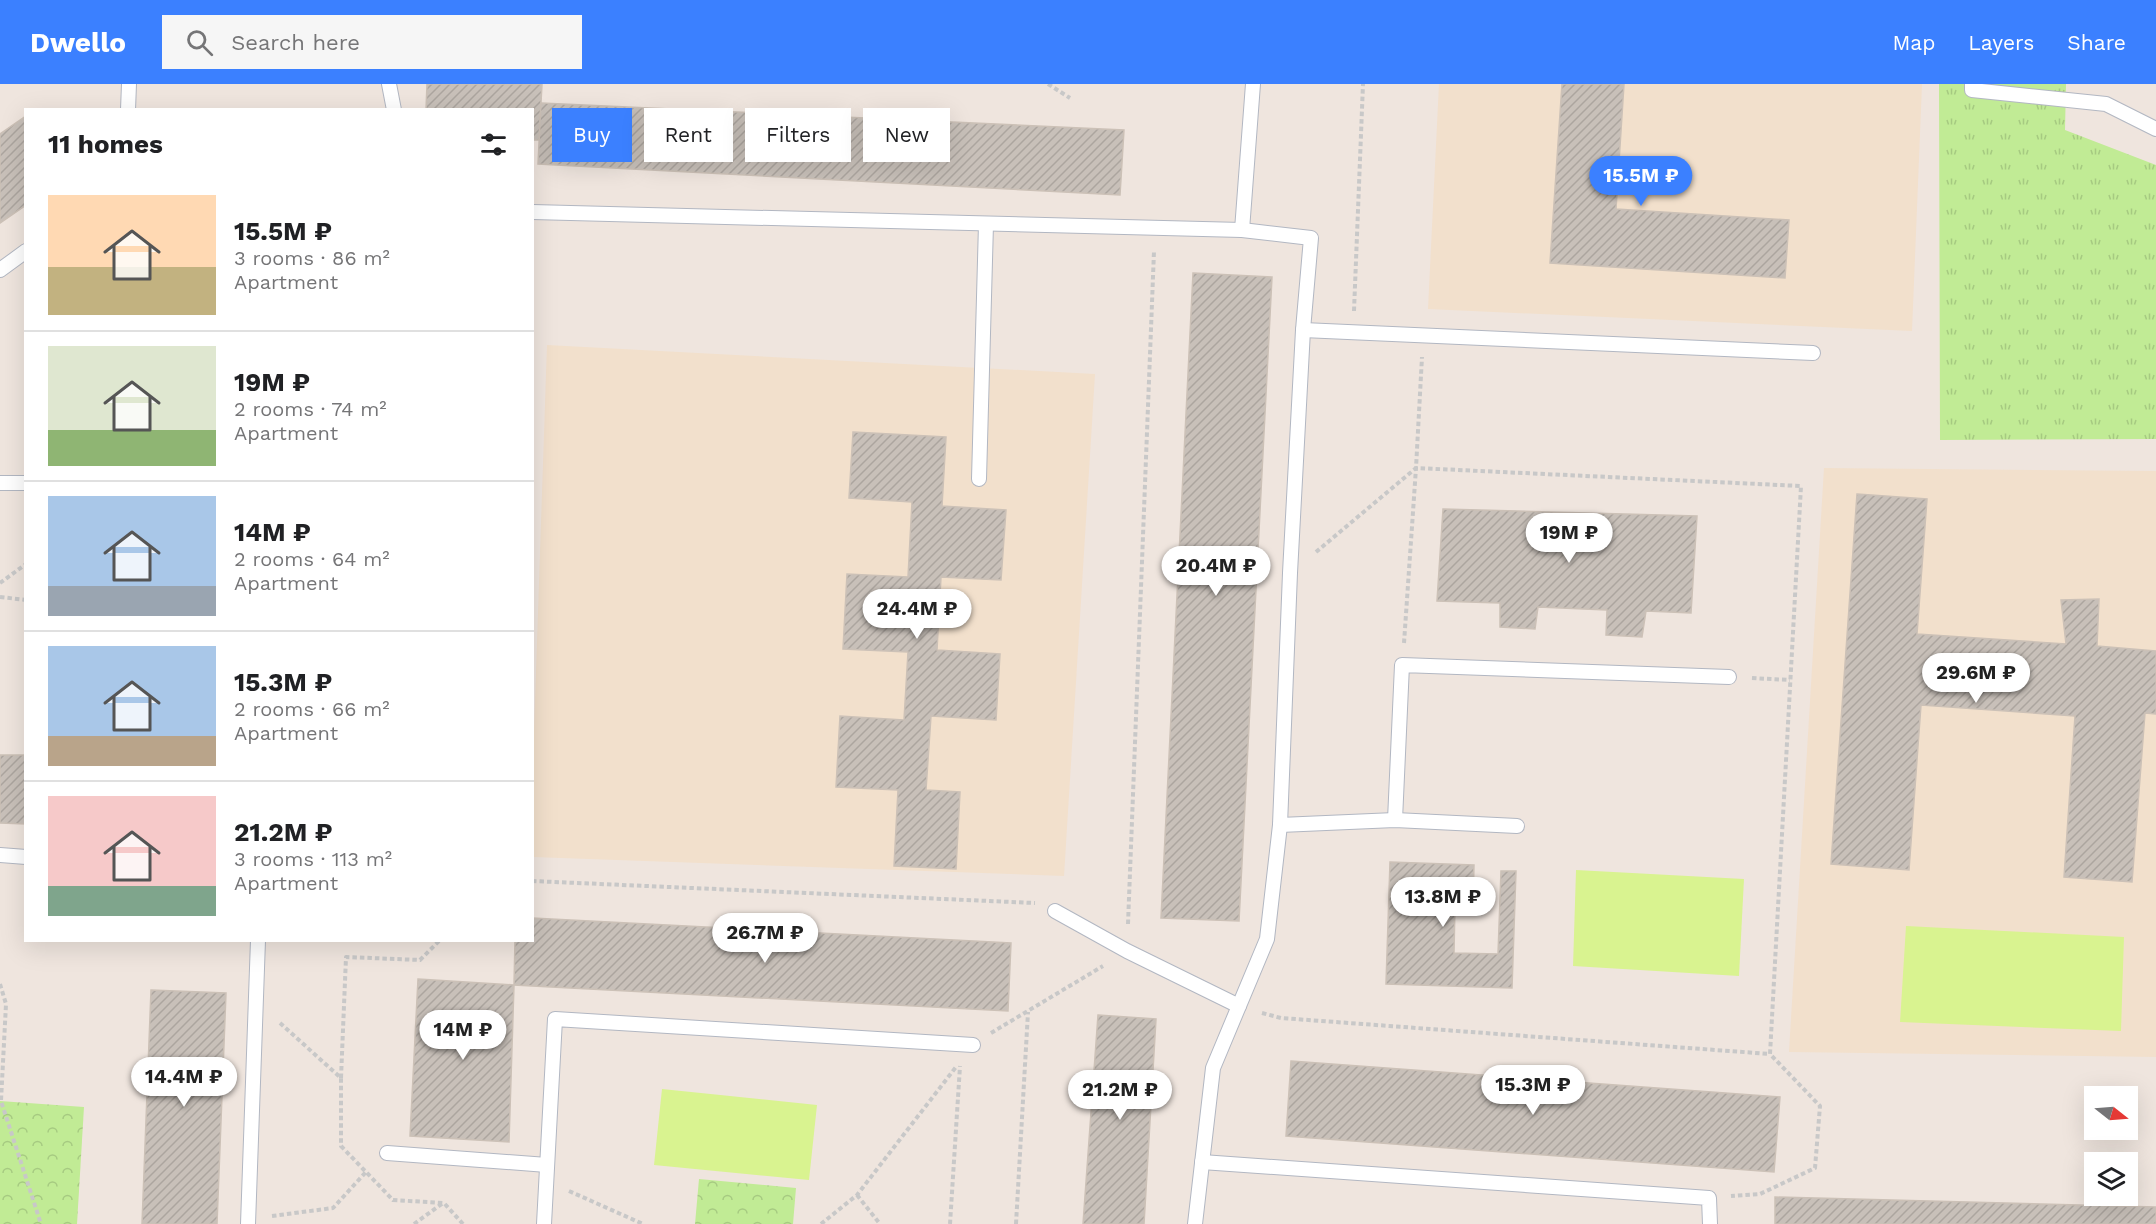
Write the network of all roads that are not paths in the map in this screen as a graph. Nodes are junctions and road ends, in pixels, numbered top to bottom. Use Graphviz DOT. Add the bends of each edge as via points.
graph roads {
  1 [pos="129,84"];
  2 [pos="389,84"];
  3 [pos="1253,84"];
  4 [pos="1972,84"];
  5 [pos="128,108"];
  6 [pos="394,108"];
  7 [pos="2156,129"];
  8 [pos="534,212"];
  9 [pos="986,224"];
  10 [pos="1242,230"];
  11 [pos="24,252"];
  12 [pos="0,270"];
  13 [pos="1303,330"];
  14 [pos="1813,353"];
  15 [pos="980,480"];
  16 [pos="0,483"];
  17 [pos="24,483"];
  18 [pos="1729,677"];
  19 [pos="1395,820"];
  20 [pos="1280,825"];
  21 [pos="1517,826"];
  22 [pos="0,855"];
  23 [pos="24,857"];
  24 [pos="1054,911"];
  25 [pos="258,942"];
  26 [pos="1239,1006"];
  27 [pos="973,1045"];
  28 [pos="387,1153"];
  29 [pos="1202,1162"];
  30 [pos="548,1165"];
  31 [pos="248,1221"];
  32 [pos="544,1224"];
  33 [pos="1195,1224"];
  34 [pos="1710,1224"];
  1 -- 5 [label="lane"];
  2 -- 6 [label="lane"];
  3 -- 10 [label="lane"];
  4 -- 7 [label="lane" via="1972,90 2106,105"];
  8 -- 9 [label="lane"];
  9 -- 10 [label="lane"];
  9 -- 15 [label="lane"];
  10 -- 13 [label="lane" via="1311,238"];
  11 -- 12 [label="lane"];
  13 -- 14 [label="lane"];
  13 -- 20 [label="lane"];
  16 -- 17 [label="lane"];
  18 -- 19 [label="lane" via="1402,664"];
  19 -- 20 [label="lane"];
  19 -- 21 [label="lane"];
  20 -- 26 [label="lane" via="1267,939"];
  22 -- 23 [label="lane"];
  24 -- 26 [label="lane"];
  25 -- 31 [label="lane"];
  26 -- 29 [label="lane" via="1213,1068"];
  27 -- 30 [label="lane" via="555,1019"];
  28 -- 30 [label="lane"];
  29 -- 33 [label="lane"];
  29 -- 34 [label="lane" via="1709,1198"];
  30 -- 32 [label="lane"];
}
